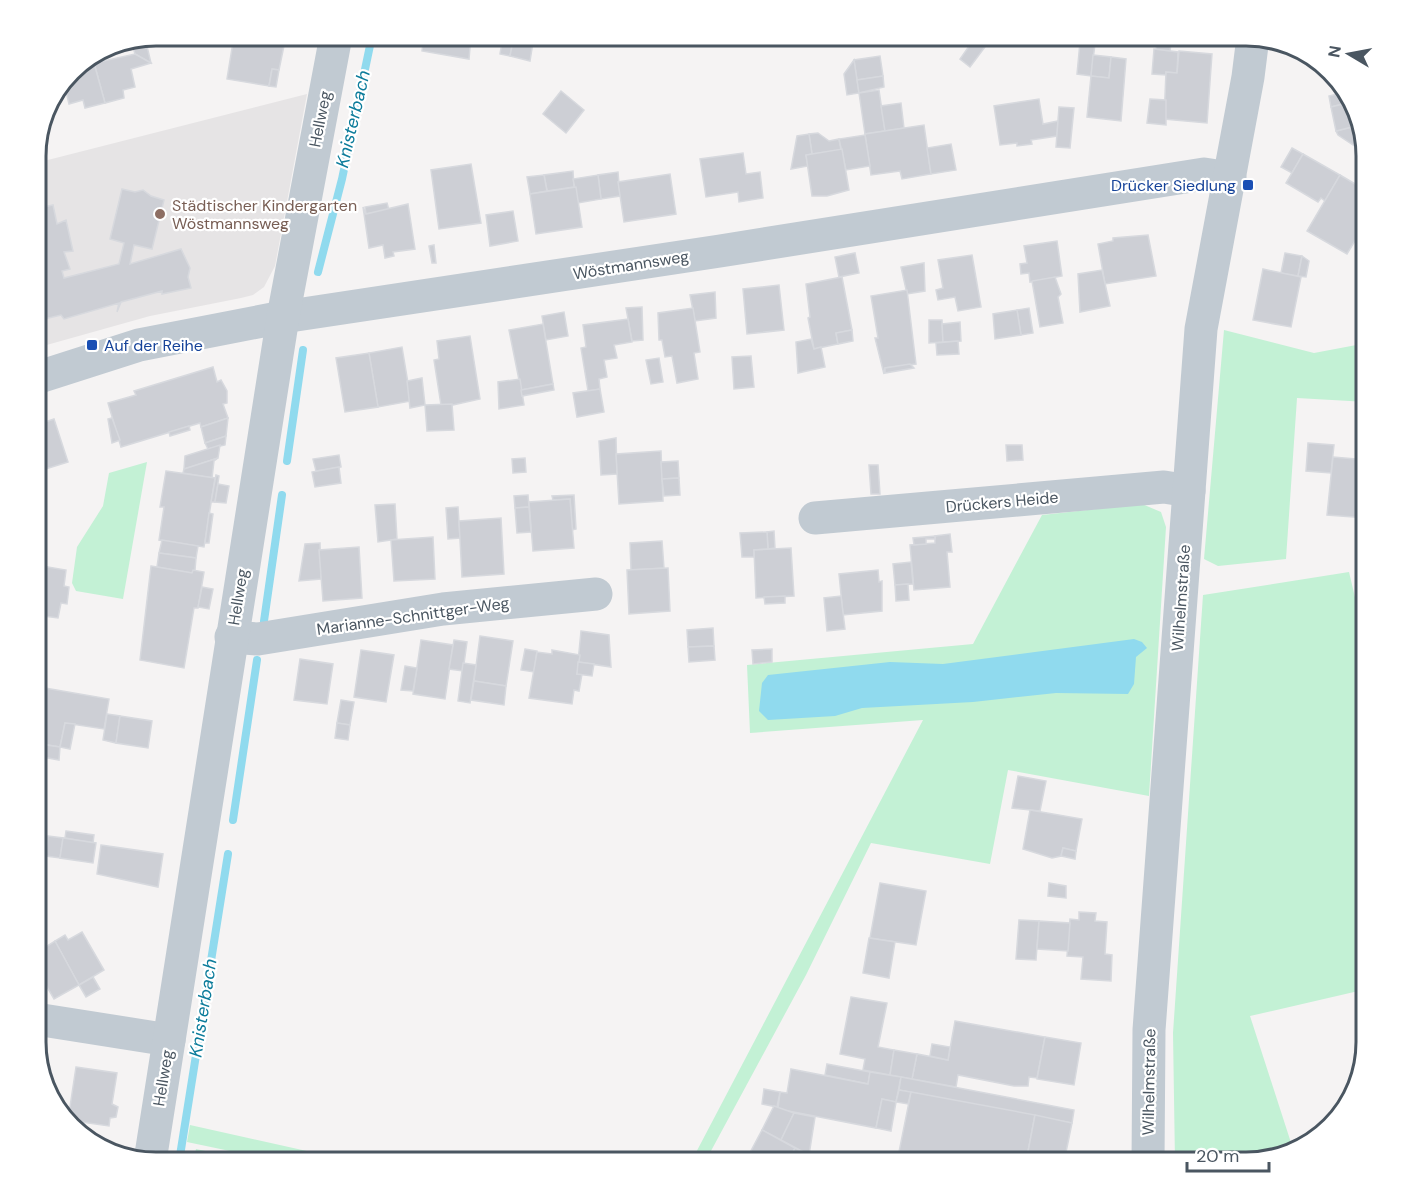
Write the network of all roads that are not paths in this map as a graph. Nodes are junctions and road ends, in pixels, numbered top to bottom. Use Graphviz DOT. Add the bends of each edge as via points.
graph roads {
  1 [pos="334,46"];
  2 [pos="1251,46"];
  3 [pos="1230,178"];
  4 [pos="283,317"];
  5 [pos="47,374"];
  6 [pos="1189,490"];
  7 [pos="815,519"];
  8 [pos="596,594"];
  9 [pos="231,637"];
  10 [pos="47,1020"];
  11 [pos="169,1040"];
  12 [pos="152,1151"];
  13 [pos="1148,1152"];
  1 -- 4 [label="street, Hellweg"];
  2 -- 3 [label="street, Wilhelmstraße"];
  3 -- 4 [label="street, Wöstmannsweg" via="1203,174"];
  3 -- 6 [label="street, Wilhelmstraße" via="1201,329"];
  4 -- 5 [label="street, Wöstmannsweg" via="139,345"];
  4 -- 9 [label="street, Hellweg"];
  6 -- 7 [label="street, Drückers Heide" via="1164,487"];
  6 -- 13 [label="street, Wilhelmstraße" via="1149,1030"];
  8 -- 9 [label="street, Marianne-Schnittger-Weg" via="443,609 258,639"];
  9 -- 11 [label="street, Hellweg"];
  10 -- 11 [label="street"];
  11 -- 12 [label="street, Hellweg"];
}
